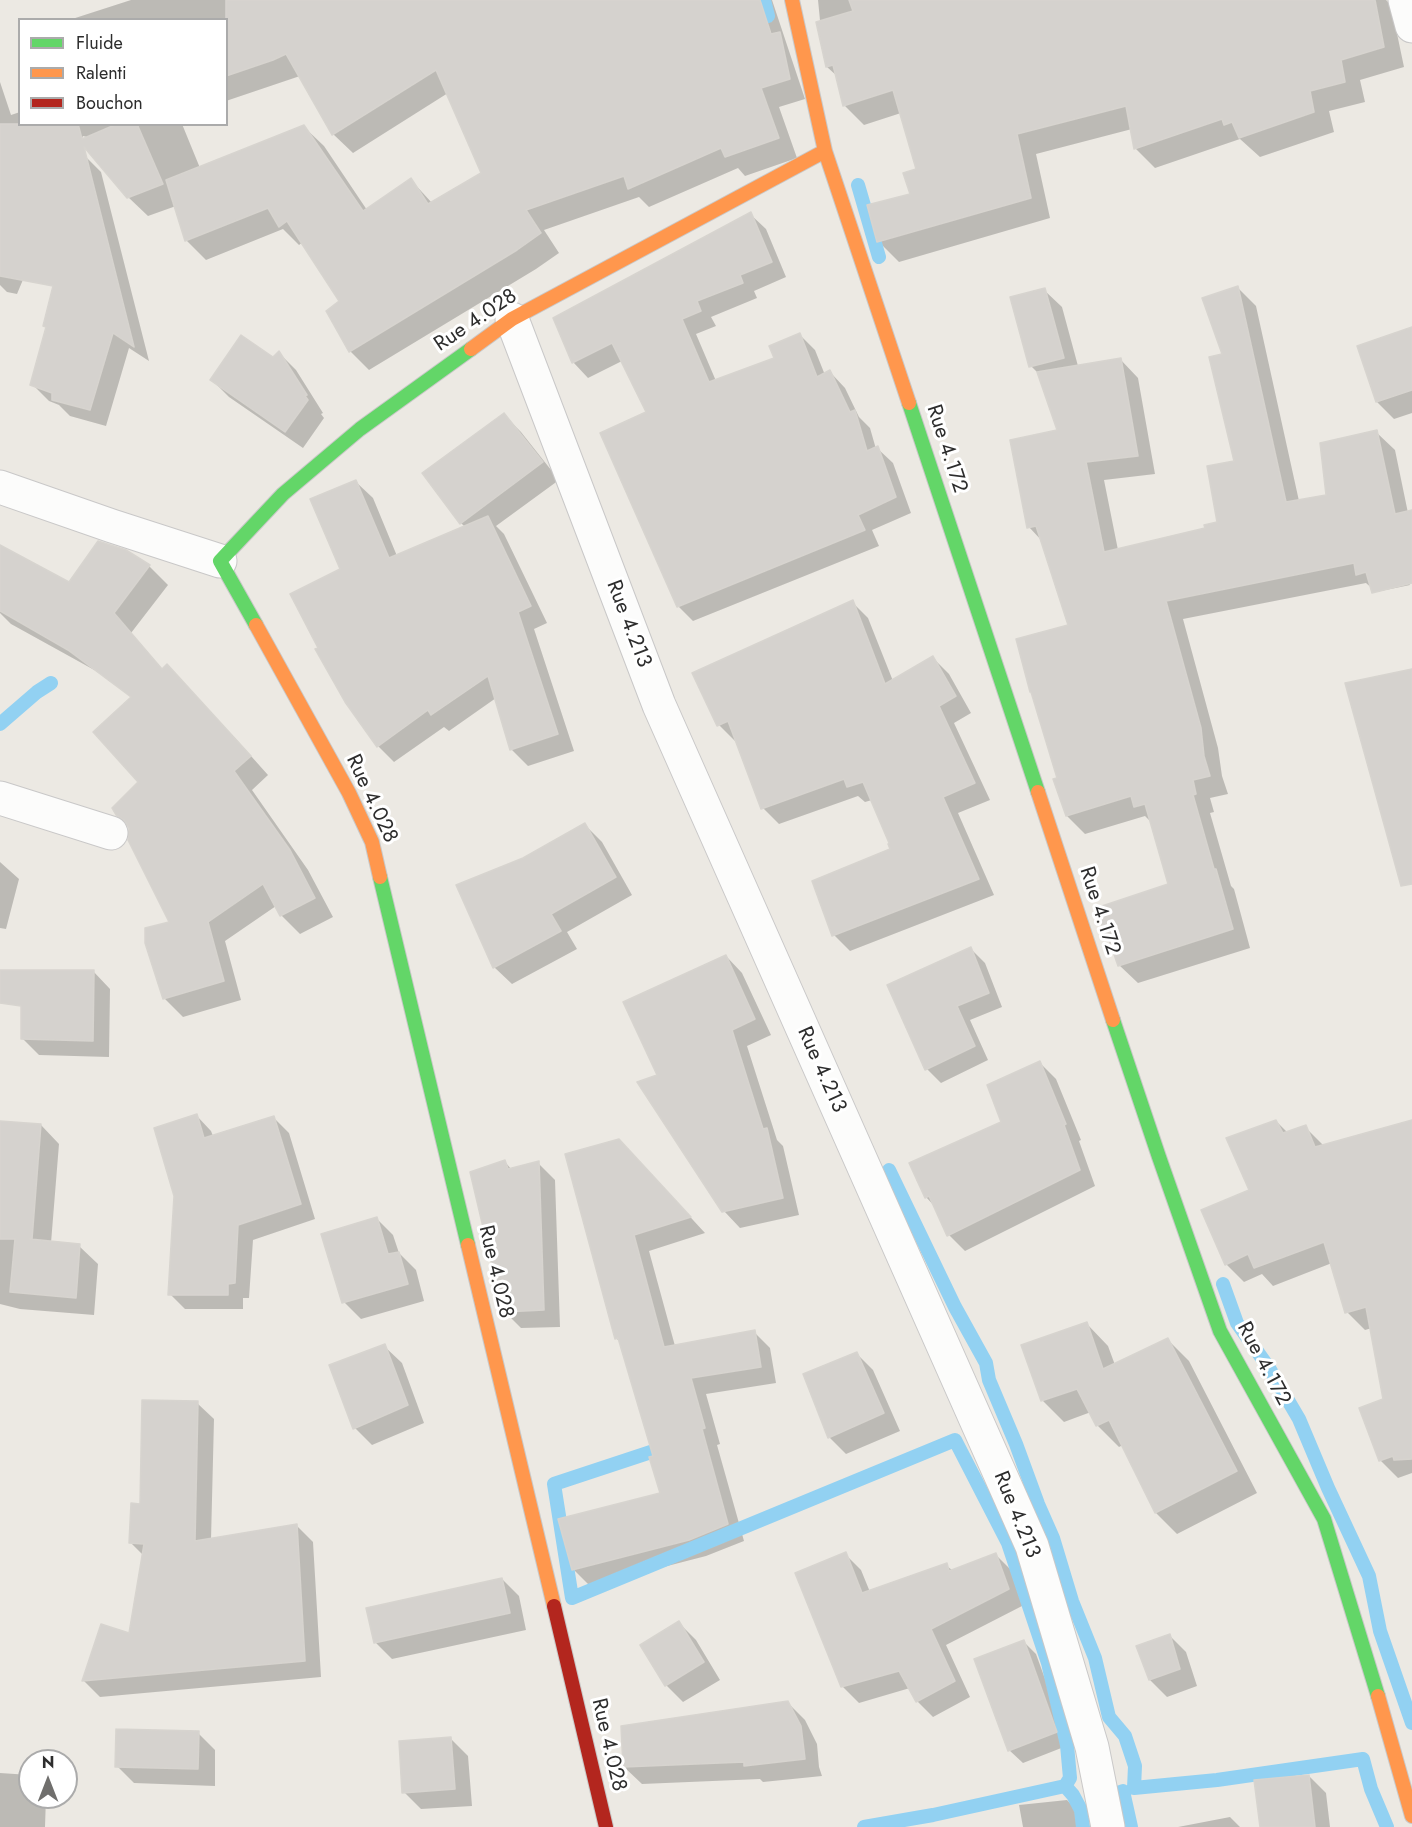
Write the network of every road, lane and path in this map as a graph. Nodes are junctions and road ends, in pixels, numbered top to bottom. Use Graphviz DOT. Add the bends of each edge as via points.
graph roads {
  1 [pos="792,0"];
  2 [pos="1405,0"];
  3 [pos="1412,26"];
  4 [pos="825,152"];
  5 [pos="512,319"];
  6 [pos="0,487"];
  7 [pos="220,561"];
  8 [pos="0,798"];
  9 [pos="111,833"];
  10 [pos="1412,1816"];
  11 [pos="606,1827"];
  12 [pos="1108,1827"];
  1 -- 4 [label="street, Rue 4.172"];
  2 -- 3 [label="street"];
  4 -- 5 [label="street, Rue 4.028"];
  4 -- 10 [label="street, Rue 4.172" via="1216,1320 1324,1519"];
  5 -- 7 [label="street, Rue 4.028" via="360,429 283,494"];
  5 -- 12 [label="street, Rue 4.213" via="659,705 1032,1546 1092,1747"];
  6 -- 7 [label="street"];
  7 -- 11 [label="street, Rue 4.028" via="372,842"];
  8 -- 9 [label="street"];
}
